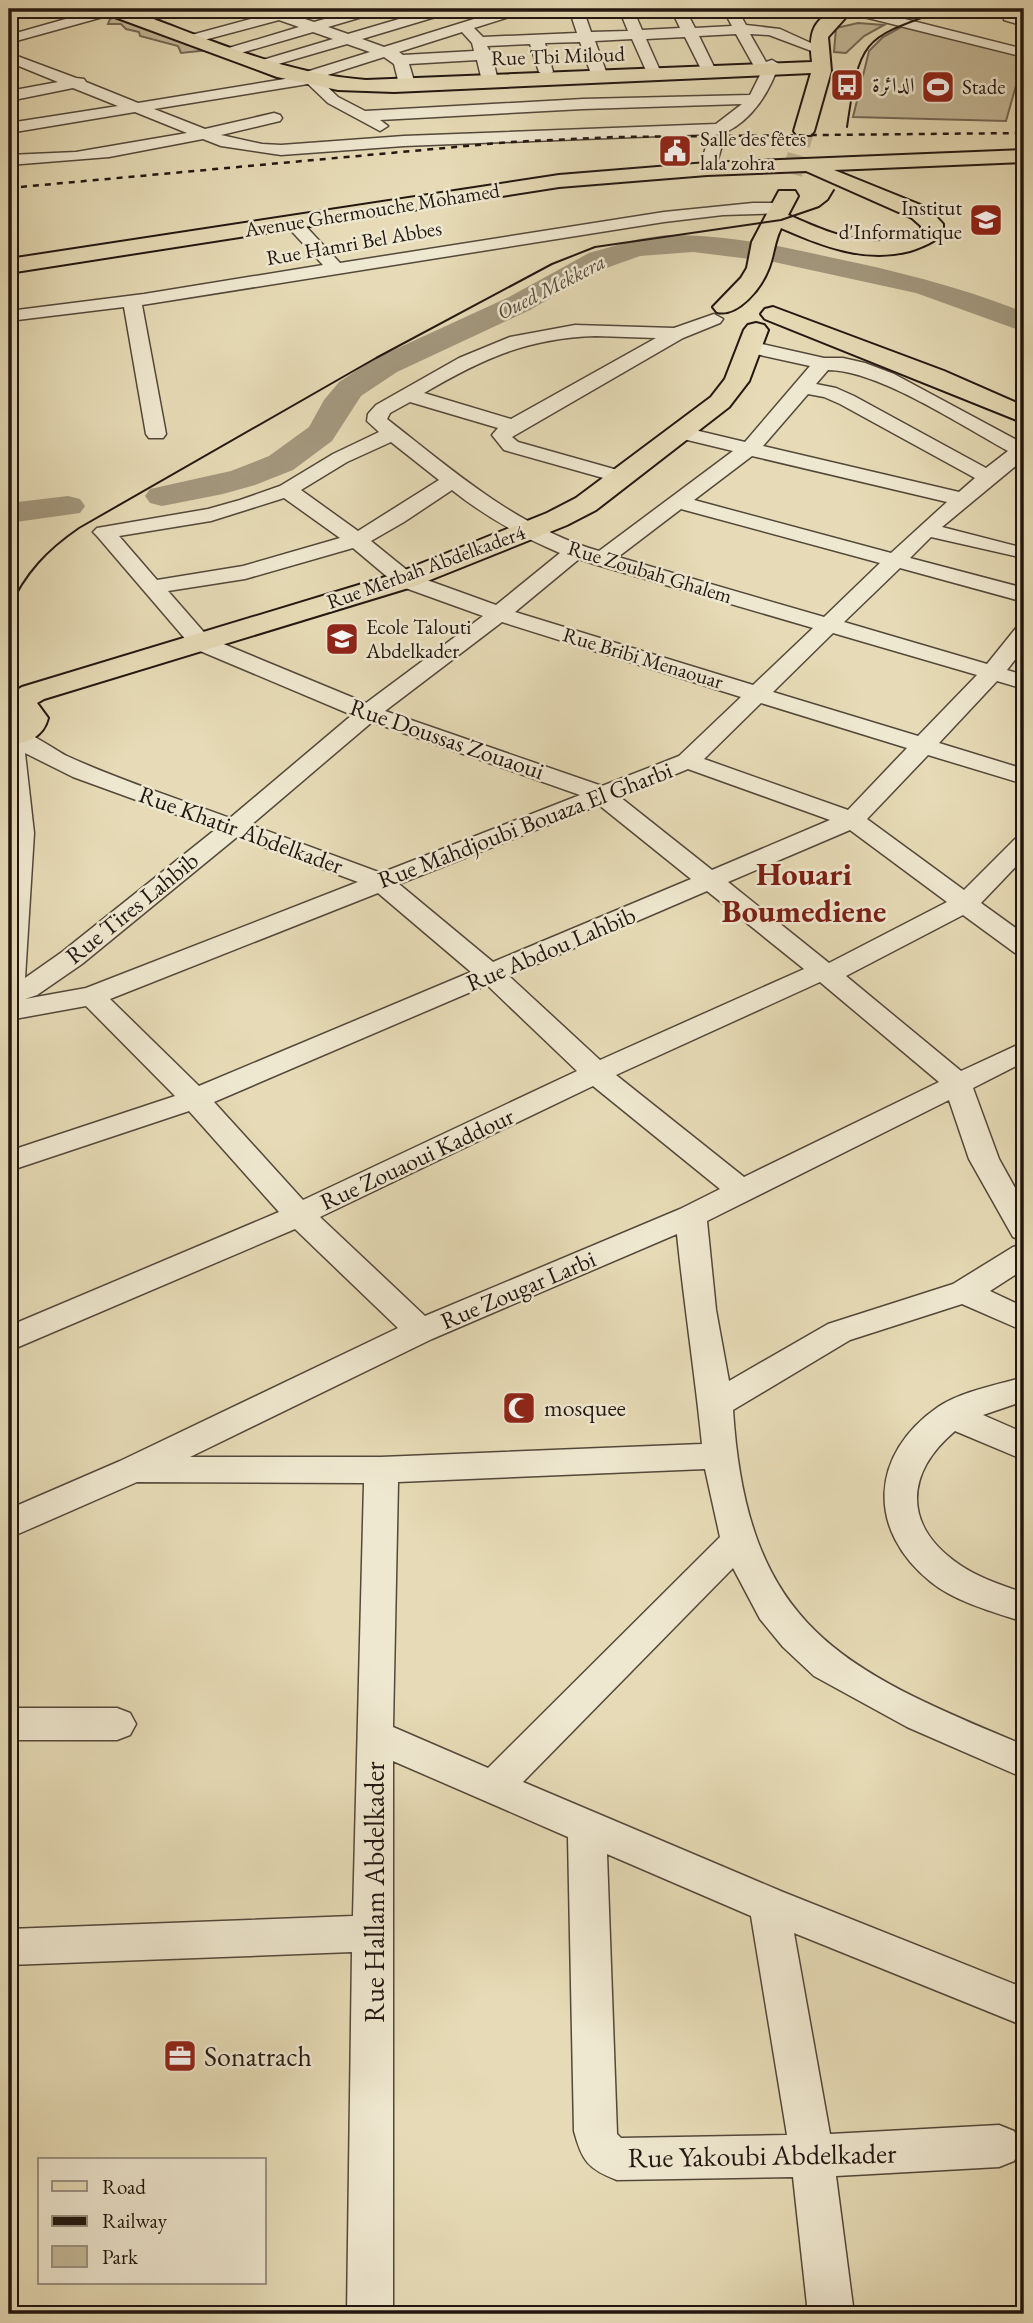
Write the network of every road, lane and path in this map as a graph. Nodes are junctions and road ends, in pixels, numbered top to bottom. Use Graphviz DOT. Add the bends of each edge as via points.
graph roads {
  1 [pos="113,9"];
  2 [pos="262,9"];
  3 [pos="302,9"];
  4 [pos="374,9"];
  5 [pos="447,9"];
  6 [pos="520,9"];
  7 [pos="576,9"];
  8 [pos="626,9"];
  9 [pos="678,9"];
  10 [pos="730,9"];
  11 [pos="1024,9"];
  12 [pos="424,11"];
  13 [pos="801,11"];
  14 [pos="852,12"];
  15 [pos="279,15"];
  16 [pos="135,20"];
  17 [pos="1024,22"];
  18 [pos="184,24"];
  19 [pos="464,26"];
  20 [pos="316,27"];
  21 [pos="740,30"];
  22 [pos="692,33"];
  23 [pos="638,34"];
  24 [pos="587,37"];
  25 [pos="9,39"];
  26 [pos="350,39"];
  27 [pos="536,39"];
  28 [pos="1024,43"];
  29 [pos="1007,48"];
  30 [pos="384,51"];
  31 [pos="227,53"];
  32 [pos="820,53"];
  33 [pos="1024,53"];
  34 [pos="9,57"];
  35 [pos="486,63"];
  36 [pos="261,65"];
  37 [pos="767,66"];
  38 [pos="708,70"];
  39 [pos="654,71"];
  40 [pos="546,72"];
  41 [pos="404,74"];
  42 [pos="598,74"];
  43 [pos="307,79"];
  44 [pos="79,82"];
  45 [pos="435,83"];
  46 [pos="9,96"];
  47 [pos="754,99"];
  48 [pos="138,107"];
  49 [pos="498,108"];
  50 [pos="444,111"];
  51 [pos="365,116"];
  52 [pos="274,118"];
  53 [pos="9,128"];
  54 [pos="719,129"];
  55 [pos="804,131"];
  56 [pos="206,134"];
  57 [pos="504,136"];
  58 [pos="404,141"];
  59 [pos="1024,149"];
  60 [pos="976,153"];
  61 [pos="1024,156"];
  62 [pos="9,160"];
  63 [pos="1024,166"];
  64 [pos="736,167"];
  65 [pos="707,169"];
  66 [pos="788,169"];
  67 [pos="829,170"];
  68 [pos="292,223"];
  69 [pos="773,225"];
  70 [pos="9,266"];
  71 [pos="335,268"];
  72 [pos="754,275"];
  73 [pos="132,300"];
  74 [pos="9,316"];
  75 [pos="719,317"];
  76 [pos="758,332"];
  77 [pos="676,334"];
  78 [pos="824,364"];
  79 [pos="804,388"];
  80 [pos="409,395"];
  81 [pos="1024,415"];
  82 [pos="513,426"];
  83 [pos="682,433"];
  84 [pos="156,434"];
  85 [pos="391,434"];
  86 [pos="751,447"];
  87 [pos="1013,463"];
  88 [pos="621,477"];
  89 [pos="453,480"];
  90 [pos="287,490"];
  91 [pos="963,499"];
  92 [pos="677,502"];
  93 [pos="927,530"];
  94 [pos="526,531"];
  95 [pos="357,540"];
  96 [pos="575,551"];
  97 [pos="1020,554"];
  98 [pos="602,559"];
  99 [pos="894,561"];
  100 [pos="405,580"];
  101 [pos="152,587"];
  102 [pos="1024,595"];
  103 [pos="499,614"];
  104 [pos="830,625"];
  105 [pos="1024,633"];
  106 [pos="201,643"];
  107 [pos="992,673"];
  108 [pos="1024,682"];
  109 [pos="757,693"];
  110 [pos="368,713"];
  111 [pos="13,722"];
  112 [pos="922,747"];
  113 [pos="688,761"];
  114 [pos="1024,777"];
  115 [pos="601,794"];
  116 [pos="852,820"];
  117 [pos="233,828"];
  118 [pos="1024,844"];
  119 [pos="711,880"];
  120 [pos="380,881"];
  121 [pos="966,904"];
  122 [pos="1024,947"];
  123 [pos="824,973"];
  124 [pos="492,975"];
  125 [pos="92,996"];
  126 [pos="10,1006"];
  127 [pos="1024,1051"];
  128 [pos="596,1073"];
  129 [pos="957,1082"];
  130 [pos="195,1099"];
  131 [pos="9,1161"];
  132 [pos="742,1191"];
  133 [pos="299,1215"];
  134 [pos="691,1216"];
  135 [pos="1024,1230"];
  136 [pos="1024,1255"];
  137 [pos="964,1292"];
  138 [pos="1024,1320"];
  139 [pos="421,1332"];
  140 [pos="9,1339"];
  141 [pos="1024,1389"];
  142 [pos="716,1404"];
  143 [pos="951,1415"];
  144 [pos="1024,1447"];
  145 [pos="718,1456"];
  146 [pos="132,1469"];
  147 [pos="381,1470"];
  148 [pos="9,1524"];
  149 [pos="737,1542"];
  150 [pos="1024,1608"];
  151 [pos="9,1724"];
  152 [pos="117,1724"];
  153 [pos="374,1736"];
  154 [pos="1024,1762"];
  155 [pos="495,1786"];
  156 [pos="587,1826"];
  157 [pos="769,1905"];
  158 [pos="374,1933"];
  159 [pos="9,1947"];
  160 [pos="1024,2007"];
  161 [pos="999,2146"];
  162 [pos="812,2156"];
  163 [pos="370,2314"];
  164 [pos="831,2314"];
  1 -- 16 [label="main road, Rue Tbi Miloud"];
  1 -- 25 [label="street"];
  2 -- 15 [label="street"];
  3 -- 15 [label="street"];
  4 -- 20 [label="street"];
  5 -- 12 [label="street"];
  6 -- 19 [label="street"];
  7 -- 24 [label="street"];
  8 -- 23 [label="street"];
  9 -- 22 [label="street"];
  10 -- 21 [label="street"];
  11 -- 17 [label="street" via="1009,15"];
  12 -- 19 [label="street"];
  12 -- 26 [label="street"];
  13 -- 14 [label="main road"];
  13 -- 32 [label="main road"];
  14 -- 29 [label="street"];
  14 -- 32 [label="main road"];
  15 -- 18 [label="street"];
  15 -- 20 [label="street"];
  16 -- 18 [label="street"];
  16 -- 18 [label="main road, Rue Tbi Miloud" via="160,29"];
  18 -- 31 [label="main road, Rue Tbi Miloud"];
  19 -- 30 [label="street"];
  19 -- 35 [label="street"];
  20 -- 26 [label="street"];
  20 -- 31 [label="street"];
  21 -- 22 [label="street"];
  21 -- 32 [label="street" via="772,30"];
  21 -- 37 [label="street"];
  22 -- 23 [label="street"];
  22 -- 38 [label="street"];
  23 -- 24 [label="street"];
  23 -- 39 [label="street"];
  24 -- 27 [label="street"];
  24 -- 42 [label="street"];
  26 -- 30 [label="street"];
  26 -- 36 [label="street"];
  27 -- 35 [label="street"];
  27 -- 40 [label="street"];
  28 -- 29 [label="street"];
  29 -- 33 [label="street"];
  30 -- 41 [label="street"];
  30 -- 43 [label="street"];
  31 -- 36 [label="main road, Rue Tbi Miloud"];
  32 -- 37 [label="main road, Rue Tbi Miloud"];
  32 -- 55 [label="main road"];
  34 -- 44 [label="street"];
  35 -- 40 [label="main road"];
  35 -- 41 [label="main road"];
  35 -- 42 [label="main road, Rue Tbi Miloud"];
  35 -- 45 [label="main road, Rue Tbi Miloud"];
  36 -- 43 [label="main road, Rue Tbi Miloud"];
  37 -- 38 [label="main road, Rue Tbi Miloud"];
  37 -- 47 [label="street"];
  38 -- 39 [label="main road, Rue Tbi Miloud"];
  39 -- 42 [label="main road, Rue Tbi Miloud"];
  40 -- 42 [label="main road"];
  41 -- 43 [label="main road, Rue Tbi Miloud"];
  41 -- 45 [label="main road, Rue Tbi Miloud"];
  43 -- 48 [label="street"];
  43 -- 51 [label="street" via="333,100"];
  44 -- 46 [label="street"];
  44 -- 48 [label="street"];
  45 -- 50 [label="street"];
  47 -- 49 [label="street"];
  47 -- 54 [label="street"];
  48 -- 53 [label="street"];
  48 -- 56 [label="street"];
  49 -- 50 [label="street"];
  49 -- 57 [label="street"];
  50 -- 51 [label="street"];
  51 -- 58 [label="street"];
  52 -- 56 [label="street"];
  54 -- 57 [label="street"];
  54 -- 65 [label="street"];
  56 -- 58 [label="street" via="262,149"];
  56 -- 62 [label="street" via="114,150"];
  57 -- 58 [label="street"];
  59 -- 60 [label="main road"];
  60 -- 61 [label="main road"];
  60 -- 63 [label="main road"];
  60 -- 64 [label="main road" via="851,151"];
  60 -- 67 [label="main road"];
  64 -- 65 [label="main road, Avenue Ghermouche Mohamed"];
  64 -- 66 [label="main road"];
  65 -- 68 [label="main road, Avenue Ghermouche Mohamed" via="532,185"];
  66 -- 67 [label="main road"];
  66 -- 69 [label="main road"];
  67 -- 69 [label="main road" via="920,213 932,224 932,232 917,242 880,249 846,246"];
  68 -- 70 [label="main road, Avenue Ghermouche Mohamed"];
  68 -- 71 [label="street"];
  69 -- 71 [label="street, Rue Hamri Bel Abbes" via="707,212"];
  69 -- 72 [label="main road"];
  71 -- 73 [label="street, Rue Hamri Bel Abbes"];
  72 -- 75 [label="main road"];
  72 -- 76 [label="main road"];
  73 -- 74 [label="street, Rue Hamri Bel Abbes"];
  73 -- 84 [label="street"];
  75 -- 76 [label="main road" via="733,342"];
  75 -- 76 [label="main road" via="752,306"];
  75 -- 77 [label="street"];
  76 -- 78 [label="street"];
  76 -- 81 [label="main road" via="831,338"];
  76 -- 83 [label="main road, Rue Merbah Abdelkader4" via="732,389"];
  77 -- 80 [label="street" via="592,331 516,341"];
  77 -- 82 [label="street"];
  78 -- 79 [label="street"];
  78 -- 87 [label="street" via="843,363 887,378"];
  79 -- 86 [label="street"];
  79 -- 87 [label="street" via="829,392"];
  80 -- 82 [label="street"];
  80 -- 85 [label="street" via="378,414 377,421"];
  82 -- 88 [label="street" via="502,435 511,446"];
  83 -- 86 [label="street"];
  83 -- 88 [label="main road, Rue Merbah Abdelkader4"];
  85 -- 89 [label="street, Rue Zoubah Ghalem"];
  85 -- 90 [label="street"];
  86 -- 91 [label="street"];
  86 -- 92 [label="street"];
  87 -- 91 [label="street, Rue Mahdjoubi Bouaza El Gharbi"];
  88 -- 94 [label="main road, Rue Merbah Abdelkader4" via="586,504"];
  89 -- 94 [label="street, Rue Zoubah Ghalem"];
  89 -- 95 [label="street"];
  90 -- 95 [label="street, Rue Bribi Menaouar"];
  90 -- 101 [label="street, Rue Doussas Zouaoui" via="211,515 104,532"];
  91 -- 93 [label="street, Rue Mahdjoubi Bouaza El Gharbi"];
  92 -- 98 [label="street"];
  92 -- 99 [label="street"];
  93 -- 97 [label="street"];
  93 -- 99 [label="street, Rue Mahdjoubi Bouaza El Gharbi"];
  94 -- 96 [label="street, Rue Zoubah Ghalem"];
  94 -- 100 [label="main road, Rue Merbah Abdelkader4"];
  95 -- 100 [label="street, Rue Bribi Menaouar"];
  95 -- 101 [label="street" via="245,572"];
  96 -- 98 [label="street, Rue Zoubah Ghalem"];
  96 -- 103 [label="street, Rue Tires Lahbib"];
  98 -- 104 [label="street, Rue Zoubah Ghalem"];
  99 -- 102 [label="street"];
  99 -- 104 [label="street, Rue Mahdjoubi Bouaza El Gharbi"];
  100 -- 103 [label="street, Rue Bribi Menaouar"];
  100 -- 106 [label="main road, Rue Merbah Abdelkader4"];
  101 -- 106 [label="street, Rue Doussas Zouaoui"];
  103 -- 109 [label="street, Rue Bribi Menaouar"];
  103 -- 110 [label="street, Rue Tires Lahbib"];
  104 -- 107 [label="street, Rue Zoubah Ghalem"];
  104 -- 109 [label="street, Rue Mahdjoubi Bouaza El Gharbi"];
  105 -- 107 [label="street, Rue Abdou Lahbib"];
  106 -- 110 [label="street, Rue Doussas Zouaoui"];
  106 -- 111 [label="main road, Rue Merbah Abdelkader4" via="57,685"];
  107 -- 108 [label="street, Rue Zoubah Ghalem"];
  107 -- 112 [label="street, Rue Abdou Lahbib"];
  109 -- 112 [label="street, Rue Bribi Menaouar"];
  109 -- 113 [label="street, Rue Mahdjoubi Bouaza El Gharbi"];
  110 -- 115 [label="street, Rue Doussas Zouaoui"];
  110 -- 117 [label="street, Rue Tires Lahbib"];
  111 -- 117 [label="street, Rue Khatir Abdelkader" via="38,751"];
  111 -- 126 [label="street" via="21,833"];
  112 -- 114 [label="street, Rue Bribi Menaouar"];
  112 -- 116 [label="street, Rue Abdou Lahbib"];
  113 -- 115 [label="street, Rue Mahdjoubi Bouaza El Gharbi"];
  113 -- 116 [label="street"];
  115 -- 119 [label="street, Rue Doussas Zouaoui"];
  115 -- 120 [label="street, Rue Mahdjoubi Bouaza El Gharbi"];
  116 -- 119 [label="street, Rue Abdou Lahbib"];
  116 -- 121 [label="street"];
  117 -- 120 [label="street, Rue Khatir Abdelkader"];
  117 -- 126 [label="street, Rue Tires Lahbib"];
  118 -- 121 [label="street, Rue Zouaoui Kaddour"];
  119 -- 123 [label="street, Rue Doussas Zouaoui"];
  119 -- 124 [label="street, Rue Abdou Lahbib"];
  120 -- 124 [label="street, Rue Khatir Abdelkader"];
  120 -- 125 [label="street, Rue Mahdjoubi Bouaza El Gharbi"];
  121 -- 122 [label="street"];
  121 -- 123 [label="street, Rue Zouaoui Kaddour"];
  123 -- 128 [label="street, Rue Zouaoui Kaddour"];
  123 -- 129 [label="street, Rue Doussas Zouaoui"];
  124 -- 128 [label="street, Rue Khatir Abdelkader"];
  124 -- 130 [label="street, Rue Abdou Lahbib"];
  125 -- 126 [label="street, Rue Mahdjoubi Bouaza El Gharbi"];
  125 -- 130 [label="street"];
  127 -- 129 [label="street, Rue Zougar Larbi"];
  128 -- 132 [label="street, Rue Khatir Abdelkader"];
  128 -- 133 [label="street, Rue Zouaoui Kaddour"];
  129 -- 132 [label="street, Rue Zougar Larbi"];
  129 -- 135 [label="street" via="984,1159"];
  130 -- 131 [label="street, Rue Abdou Lahbib"];
  130 -- 133 [label="street"];
  132 -- 134 [label="street, Rue Zougar Larbi"];
  133 -- 139 [label="street"];
  133 -- 140 [label="street, Rue Zouaoui Kaddour"];
  134 -- 139 [label="street, Rue Zougar Larbi"];
  134 -- 142 [label="street"];
  136 -- 137 [label="street"];
  137 -- 138 [label="street"];
  137 -- 142 [label="street" via="839,1332"];
  139 -- 146 [label="street, Rue Zougar Larbi"];
  141 -- 143 [label="street"];
  142 -- 145 [label="street"];
  143 -- 144 [label="street"];
  143 -- 150 [label="street" via="918,1443 905,1467 898,1495 904,1526 920,1550 944,1572"];
  145 -- 147 [label="street"];
  145 -- 149 [label="street"];
  146 -- 147 [label="street"];
  146 -- 148 [label="street, Rue Zougar Larbi"];
  147 -- 153 [label="street, Rue Hallam Abdelkader"];
  149 -- 154 [label="street" via="770,1605 824,1663 884,1698"];
  149 -- 155 [label="street"];
  151 -- 152 [label="street"];
  153 -- 155 [label="street"];
  153 -- 158 [label="street, Rue Hallam Abdelkader"];
  155 -- 156 [label="street"];
  156 -- 157 [label="street"];
  156 -- 162 [label="street, Rue Yakoubi Abdelkader" via="595,2131 605,2155 617,2159"];
  157 -- 160 [label="street"];
  157 -- 162 [label="street"];
  158 -- 159 [label="street"];
  158 -- 163 [label="street, Rue Hallam Abdelkader"];
  161 -- 162 [label="street, Rue Yakoubi Abdelkader"];
  162 -- 164 [label="street"];
}
